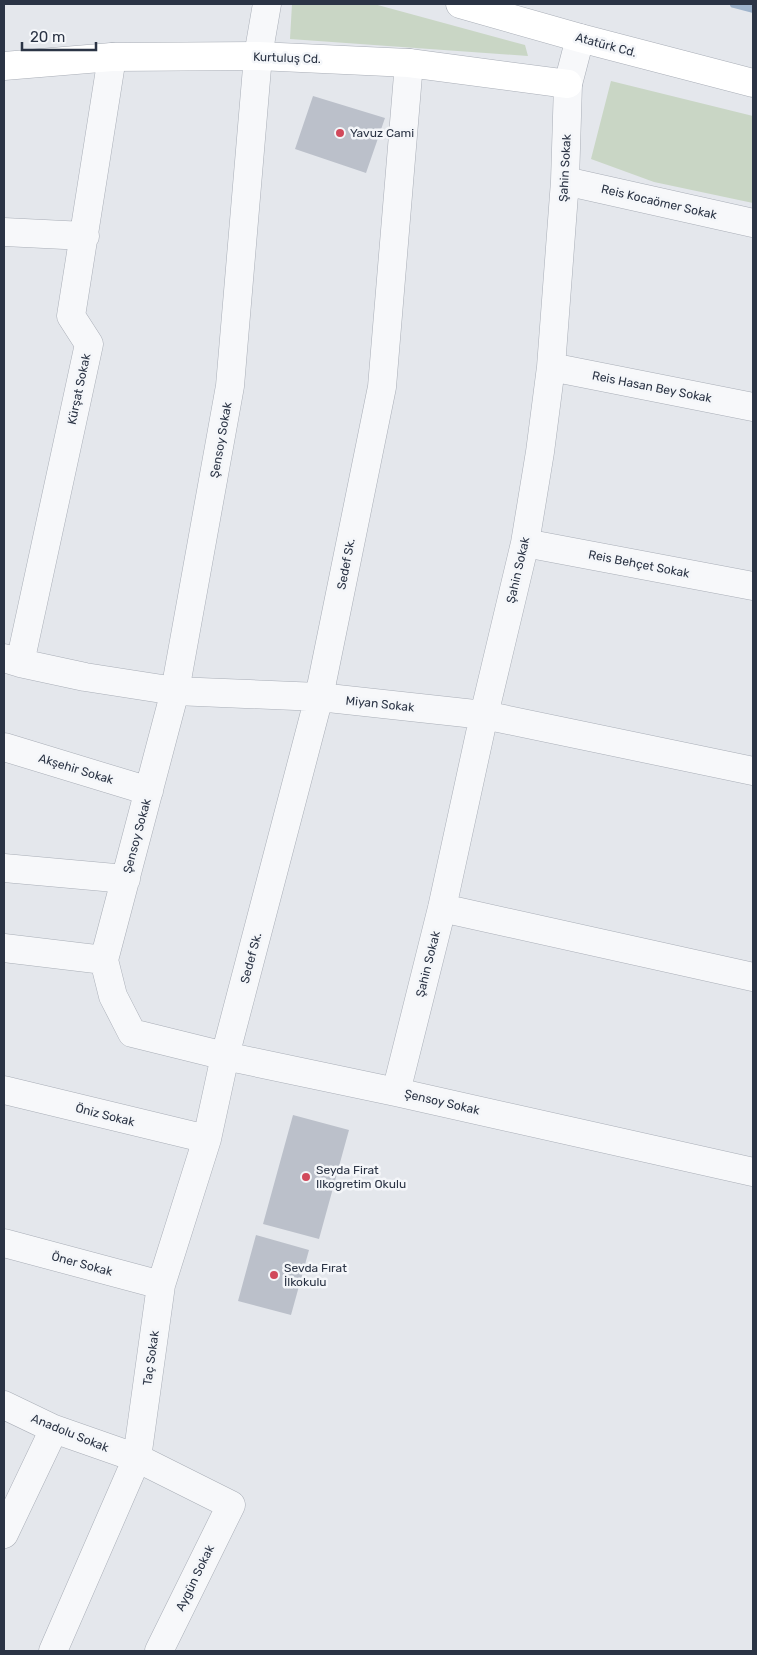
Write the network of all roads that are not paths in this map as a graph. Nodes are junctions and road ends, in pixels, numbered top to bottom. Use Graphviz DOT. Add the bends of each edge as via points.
graph roads {
  1 [pos="267,4"];
  2 [pos="460,4"];
  3 [pos="580,38"];
  4 [pos="258,56"];
  5 [pos="112,57"];
  6 [pos="409,63"];
  7 [pos="4,66"];
  8 [pos="753,83"];
  9 [pos="568,84"];
  10 [pos="566,181"];
  11 [pos="753,223"];
  12 [pos="4,232"];
  13 [pos="85,236"];
  14 [pos="551,367"];
  15 [pos="753,406"];
  16 [pos="525,543"];
  17 [pos="753,586"];
  18 [pos="12,660"];
  19 [pos="175,691"];
  20 [pos="319,697"];
  21 [pos="484,715"];
  22 [pos="4,747"];
  23 [pos="753,771"];
  24 [pos="149,791"];
  25 [pos="4,868"];
  26 [pos="126,878"];
  27 [pos="442,908"];
  28 [pos="4,948"];
  29 [pos="104,960"];
  30 [pos="753,977"];
  31 [pos="225,1056"];
  32 [pos="4,1090"];
  33 [pos="396,1092"];
  34 [pos="207,1139"];
  35 [pos="753,1172"];
  36 [pos="4,1243"];
  37 [pos="161,1285"];
  38 [pos="4,1405"];
  39 [pos="54,1428"];
  40 [pos="137,1458"];
  41 [pos="230,1505"];
  42 [pos="4,1534"];
  43 [pos="52,1651"];
  44 [pos="159,1651"];
  1 -- 4 [label="street, Şensoy Sokak"];
  2 -- 3 [label="street, Atatürk Cd."];
  3 -- 8 [label="street, Atatürk Cd."];
  3 -- 9 [label="street, Şahin Sokak"];
  4 -- 5 [label="street, Kurtuluş Cd."];
  4 -- 6 [label="street, Kurtuluş Cd."];
  4 -- 19 [label="street, Şensoy Sokak" via="230,386"];
  5 -- 7 [label="street, Kurtuluş Cd."];
  5 -- 13 [label="street, Kürşat Sokak"];
  6 -- 9 [label="street, Kurtuluş Cd."];
  6 -- 20 [label="street, Sedef Sk." via="382,387"];
  9 -- 10 [label="street, Şahin Sokak"];
  10 -- 11 [label="street, Reis Kocaömer Sokak"];
  10 -- 14 [label="street, Şahin Sokak"];
  12 -- 13 [label="street"];
  13 -- 18 [label="street, Kürşat Sokak" via="71,316 89,344"];
  14 -- 15 [label="street, Reis Hasan Bey Sokak"];
  14 -- 16 [label="street, Şahin Sokak"];
  16 -- 17 [label="street, Reis Behçet Sokak"];
  16 -- 21 [label="street, Şahin Sokak"];
  18 -- 19 [label="street, Miyan Sokak" via="85,677"];
  19 -- 20 [label="street, Miyan Sokak"];
  19 -- 24 [label="street, Şensoy Sokak"];
  20 -- 21 [label="street, Miyan Sokak"];
  20 -- 31 [label="street, Sedef Sk."];
  21 -- 23 [label="street, Miyan Sokak"];
  21 -- 27 [label="street, Şahin Sokak"];
  22 -- 24 [label="street, Akşehir Sokak"];
  24 -- 26 [label="street, Şensoy Sokak"];
  25 -- 26 [label="street"];
  26 -- 29 [label="street, Şensoy Sokak"];
  27 -- 30 [label="street"];
  27 -- 33 [label="street, Şahin Sokak"];
  28 -- 29 [label="street"];
  29 -- 31 [label="street, Şensoy Sokak" via="113,996 132,1033"];
  31 -- 33 [label="street, Şensoy Sokak"];
  31 -- 34 [label="street, Taç Sokak"];
  32 -- 34 [label="street, Öniz Sokak"];
  33 -- 35 [label="street, Şensoy Sokak"];
  34 -- 37 [label="street, Taç Sokak"];
  36 -- 37 [label="street, Öner Sokak"];
  37 -- 40 [label="street, Taç Sokak"];
  38 -- 39 [label="street, Anadolu Sokak"];
  39 -- 40 [label="street, Anadolu Sokak"];
  39 -- 42 [label="street"];
  40 -- 41 [label="street, Anadolu Sokak"];
  40 -- 43 [label="street, Taç Sokak"];
  41 -- 44 [label="street, Aygün Sokak"];
}
